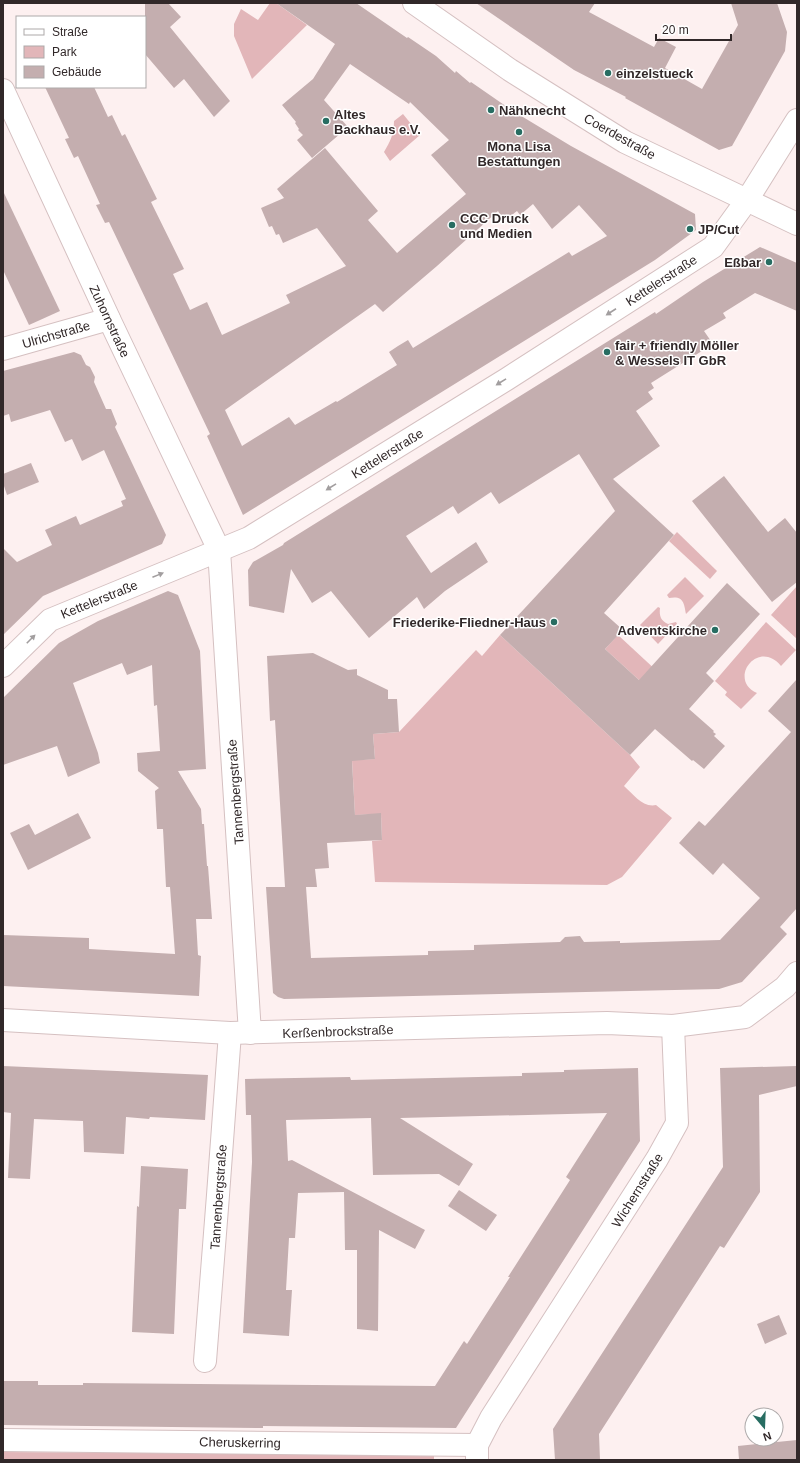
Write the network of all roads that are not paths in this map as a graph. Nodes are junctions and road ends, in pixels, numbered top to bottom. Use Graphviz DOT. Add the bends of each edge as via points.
graph roads {
  1 [pos="414,3"];
  2 [pos="3,90"];
  3 [pos="797,120"];
  4 [pos="747,200"];
  5 [pos="797,224"];
  6 [pos="109,319"];
  7 [pos="3,349"];
  8 [pos="219,550"];
  9 [pos="3,666"];
  10 [pos="791,980"];
  11 [pos="3,1020"];
  12 [pos="673,1026"];
  13 [pos="240,1033"];
  14 [pos="204,1361"];
  15 [pos="3,1440"];
  16 [pos="477,1452"];
  1 -- 4 [label="street, Coerdestraße" via="510,70 625,142"];
  2 -- 6 [label="street, Zuhornstraße"];
  3 -- 4 [label="street, Kettelerstraße"];
  4 -- 5 [label="street, Coerdestraße"];
  4 -- 8 [label="street, Kettelerstraße, one-way" via="713,247 507,379 249,538"];
  6 -- 7 [label="street, Ulrichstraße"];
  6 -- 8 [label="street, Zuhornstraße"];
  9 -- 8 [label="street, Kettelerstraße, one-way" via="50,620"];
  8 -- 13 [label="street, Tannenbergstraße"];
  10 -- 12 [label="street" via="745,1017"];
  11 -- 13 [label="street, Kerßenbrockstraße"];
  12 -- 13 [label="street, Kerßenbrockstraße" via="607,1023"];
  12 -- 16 [label="street, Wichernstraße" via="677,1123 653,1166 490,1418"];
  13 -- 14 [label="street, Tannenbergstraße" via="218,1195"];
  15 -- 16 [label="street, Cheruskerring"];
}
